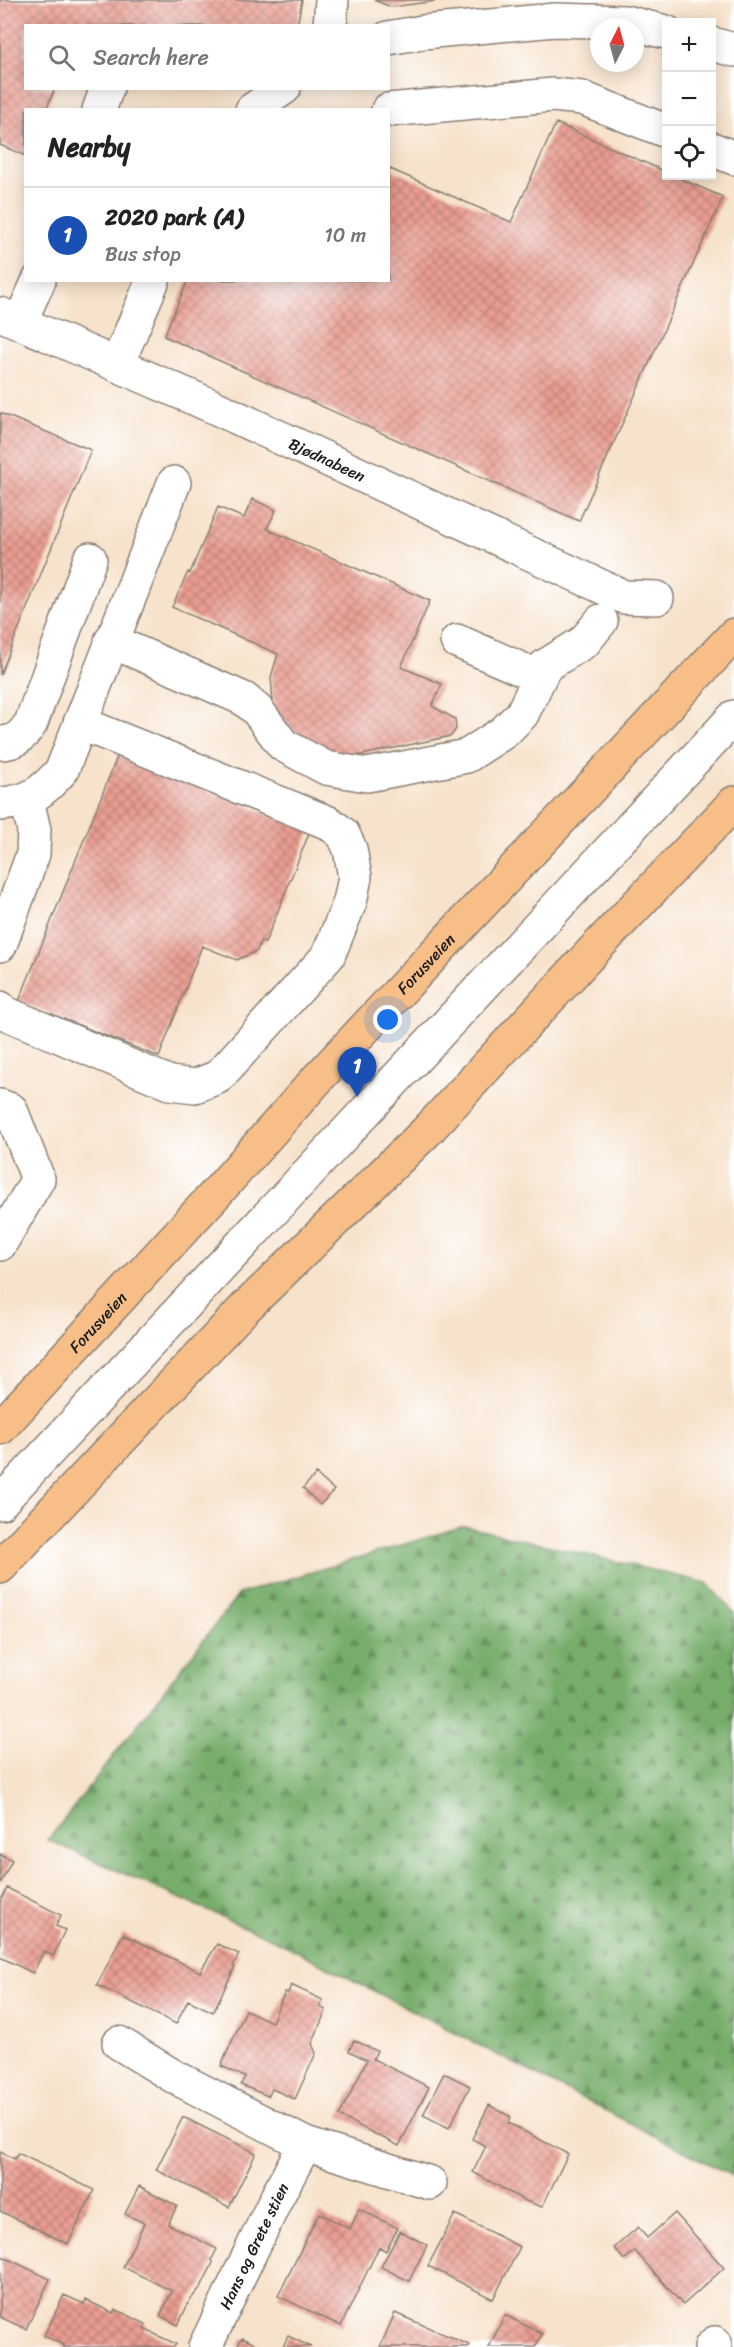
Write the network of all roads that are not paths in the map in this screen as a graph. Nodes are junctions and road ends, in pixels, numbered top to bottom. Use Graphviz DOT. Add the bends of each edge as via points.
graph roads {
  1 [pos="332,0"];
  2 [pos="330,24"];
  3 [pos="662,32"];
  4 [pos="390,38"];
  5 [pos="716,45"];
  6 [pos="734,50"];
  7 [pos="106,90"];
  8 [pos="281,90"];
  9 [pos="100,108"];
  10 [pos="255,108"];
  11 [pos="390,110"];
  12 [pos="662,129"];
  13 [pos="716,151"];
  14 [pos="734,158"];
  15 [pos="37,282"];
  16 [pos="152,282"];
  17 [pos="10,318"];
  18 [pos="117,365"];
  19 [pos="174,483"];
  20 [pos="90,559"];
  21 [pos="657,598"];
  22 [pos="601,621"];
  23 [pos="734,635"];
  24 [pos="111,641"];
  25 [pos="457,641"];
  26 [pos="539,677"];
  27 [pos="734,717"];
  28 [pos="80,723"];
  29 [pos="0,743"];
  30 [pos="14,802"];
  31 [pos="734,803"];
  32 [pos="0,945"];
  33 [pos="0,1008"];
  34 [pos="0,1106"];
  35 [pos="0,1244"];
  36 [pos="0,1428"];
  37 [pos="0,1503"];
  38 [pos="0,1567"];
  39 [pos="119,2043"];
  40 [pos="305,2144"];
  41 [pos="430,2183"];
  42 [pos="206,2347"];
  1 -- 2 [label="street"];
  3 -- 4 [label="street" via="625,22 555,21"];
  5 -- 6 [label="street"];
  7 -- 9 [label="street"];
  8 -- 10 [label="street"];
  11 -- 12 [label="street" via="553,95 582,98"];
  13 -- 14 [label="street"];
  15 -- 17 [label="street"];
  16 -- 18 [label="street"];
  17 -- 18 [label="street, Bjødnabeen"];
  18 -- 21 [label="street, Bjødnabeen" via="624,597"];
  19 -- 24 [label="street"];
  20 -- 29 [label="street" via="31,723 23,736 11,743"];
  22 -- 26 [label="street" via="584,642 545,666"];
  23 -- 36 [label="main road, Forusveien" via="320,1076"];
  24 -- 26 [label="street" via="244,699 283,746 301,756 326,768 367,775 467,756 489,744 522,714"];
  24 -- 28 [label="street"];
  25 -- 26 [label="street"];
  27 -- 37 [label="street"];
  28 -- 30 [label="street" via="63,770 46,789"];
  28 -- 33 [label="street" via="329,823 343,834 350,849 355,877 350,902 328,956 218,1077 195,1086 170,1083"];
  30 -- 32 [label="street" via="34,830 33,854"];
  31 -- 38 [label="main road" via="427,1131 245,1308"];
  34 -- 35 [label="street" via="11,1110 38,1179"];
  39 -- 40 [label="street" via="173,2076"];
  40 -- 41 [label="street"];
  40 -- 42 [label="street, Hans og Grete stien"];
}
